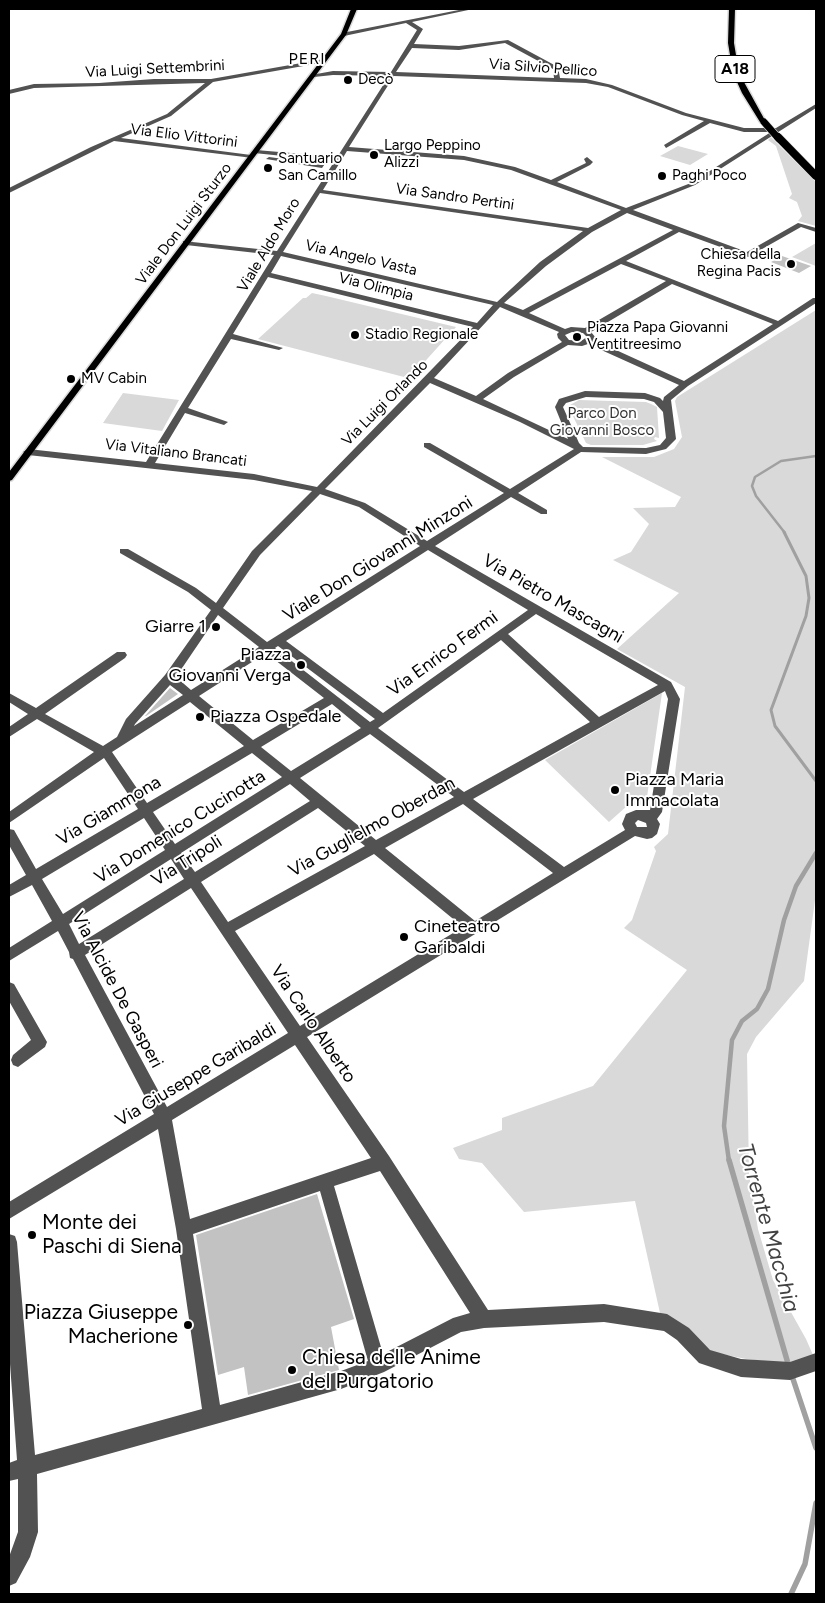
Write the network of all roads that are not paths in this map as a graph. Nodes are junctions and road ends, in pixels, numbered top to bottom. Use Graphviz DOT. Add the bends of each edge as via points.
graph roads {
  1 [pos="354,9"];
  2 [pos="470,9"];
  3 [pos="732,9"];
  4 [pos="406,21"];
  5 [pos="345,31"];
  6 [pos="411,46"];
  7 [pos="740,49"];
  8 [pos="319,68"];
  9 [pos="744,68"];
  10 [pos="393,74"];
  11 [pos="557,78"];
  12 [pos="748,78"];
  13 [pos="211,81"];
  14 [pos="9,92"];
  15 [pos="816,106"];
  16 [pos="709,121"];
  17 [pos="778,130"];
  18 [pos="746,131"];
  19 [pos="756,131"];
  20 [pos="767,136"];
  21 [pos="113,139"];
  22 [pos="758,142"];
  23 [pos="666,146"];
  24 [pos="346,149"];
  25 [pos="254,155"];
  26 [pos="269,159"];
  27 [pos="587,159"];
  28 [pos="816,166"];
  29 [pos="816,176"];
  30 [pos="553,181"];
  31 [pos="9,191"];
  32 [pos="318,191"];
  33 [pos="629,210"];
  34 [pos="679,229"];
  35 [pos="589,230"];
  36 [pos="816,230"];
  37 [pos="186,243"];
  38 [pos="278,254"];
  39 [pos="621,261"];
  40 [pos="267,274"];
  41 [pos="672,281"];
  42 [pos="816,300"];
  43 [pos="499,304"];
  44 [pos="524,313"];
  45 [pos="779,324"];
  46 [pos="479,326"];
  47 [pos="589,329"];
  48 [pos="561,330"];
  49 [pos="230,336"];
  50 [pos="592,343"];
  51 [pos="564,344"];
  52 [pos="280,348"];
  53 [pos="429,380"];
  54 [pos="685,384"];
  55 [pos="645,396"];
  56 [pos="477,400"];
  57 [pos="184,410"];
  58 [pos="667,411"];
  59 [pos="224,422"];
  60 [pos="427,444"];
  61 [pos="577,448"];
  62 [pos="28,452"];
  63 [pos="150,464"];
  64 [pos="9,478"];
  65 [pos="319,490"];
  66 [pos="513,494"];
  67 [pos="544,512"];
  68 [pos="430,546"];
  69 [pos="124,550"];
  70 [pos="216,608"];
  71 [pos="536,609"];
  72 [pos="501,634"];
  73 [pos="279,641"];
  74 [pos="267,649"];
  75 [pos="121,654"];
  76 [pos="169,678"];
  77 [pos="664,683"];
  78 [pos="194,695"];
  79 [pos="9,697"];
  80 [pos="332,699"];
  81 [pos="37,714"];
  82 [pos="383,719"];
  83 [pos="595,720"];
  84 [pos="370,728"];
  85 [pos="9,733"];
  86 [pos="121,740"];
  87 [pos="253,746"];
  88 [pos="106,752"];
  89 [pos="292,778"];
  90 [pos="463,798"];
  91 [pos="319,801"];
  92 [pos="147,809"];
  93 [pos="9,818"];
  94 [pos="9,834"];
  95 [pos="376,847"];
  96 [pos="175,851"];
  97 [pos="34,876"];
  98 [pos="560,876"];
  99 [pos="194,880"];
  100 [pos="9,892"];
  101 [pos="61,923"];
  102 [pos="474,928"];
  103 [pos="227,930"];
  104 [pos="76,954"];
  105 [pos="9,955"];
  106 [pos="10,993"];
  107 [pos="298,1035"];
  108 [pos="18,1060"];
  109 [pos="164,1116"];
  110 [pos="383,1162"];
  111 [pos="325,1182"];
  112 [pos="9,1211"];
  113 [pos="184,1230"];
  114 [pos="9,1242"];
  115 [pos="11,1271"];
  116 [pos="484,1319"];
  117 [pos="816,1362"];
  118 [pos="378,1366"];
  119 [pos="212,1414"];
  120 [pos="18,1470"];
  121 [pos="9,1576"];
  1 -- 5 [label="main road, Viale Don Luigi Sturzo"];
  2 -- 4 [label="street"];
  3 -- 29 [label="highway, A18, bridge" via="731,43 736,73 745,93 764,122"];
  4 -- 5 [label="street"];
  4 -- 6 [label="street, Viale Aldo Moro" via="420,29"];
  5 -- 8 [label="main road, Viale Don Luigi Sturzo"];
  6 -- 10 [label="street, Viale Aldo Moro"];
  6 -- 11 [label="street" via="459,48 506,41 556,68"];
  7 -- 9 [label="highway, A18"];
  8 -- 10 [label="street, Via Silvio Pellico" via="333,73"];
  8 -- 13 [label="street, Via Luigi Settembrini" via="302,65"];
  8 -- 25 [label="main road, Viale Don Luigi Sturzo"];
  10 -- 11 [label="street, Via Silvio Pellico"];
  10 -- 24 [label="street, Viale Aldo Moro"];
  11 -- 16 [label="street, Via Silvio Pellico" via="602,84"];
  12 -- 28 [label="highway, A18" via="774,122"];
  13 -- 14 [label="street, Via Luigi Settembrini" via="154,80 34,86"];
  13 -- 21 [label="street" via="169,115"];
  15 -- 17 [label="street, Via Luigi Orlando"];
  16 -- 18 [label="street, Via Silvio Pellico"];
  16 -- 23 [label="street"];
  17 -- 19 [label="street"];
  17 -- 20 [label="street, Via Luigi Orlando"];
  18 -- 19 [label="street"];
  18 -- 20 [label="street"];
  18 -- 22 [label="street"];
  19 -- 20 [label="street"];
  20 -- 22 [label="street, Via Luigi Orlando"];
  21 -- 25 [label="street, Via Elio Vittorini"];
  21 -- 31 [label="street"];
  22 -- 33 [label="street, Via Luigi Orlando" via="693,184"];
  24 -- 30 [label="street" via="464,158 513,168"];
  24 -- 32 [label="street, Viale Aldo Moro"];
  25 -- 26 [label="street, Via Elio Vittorini" via="299,159"];
  25 -- 37 [label="main road, Viale Don Luigi Sturzo"];
  27 -- 30 [label="street" via="588,164"];
  30 -- 33 [label="street"];
  32 -- 35 [label="street, Via Sandro Pertini"];
  32 -- 38 [label="street, Viale Aldo Moro"];
  33 -- 34 [label="street"];
  33 -- 35 [label="street, Via Luigi Orlando"];
  34 -- 36 [label="street" via="748,255 800,224"];
  34 -- 39 [label="street"];
  35 -- 43 [label="street, Via Luigi Orlando" via="554,255"];
  37 -- 38 [label="street, Via Angelo Vasta"];
  37 -- 62 [label="main road, Viale Don Luigi Sturzo"];
  38 -- 40 [label="street, Viale Aldo Moro"];
  38 -- 43 [label="street, Via Angelo Vasta"];
  39 -- 41 [label="street"];
  39 -- 44 [label="street"];
  40 -- 46 [label="street, Via Olimpia"];
  40 -- 49 [label="street, Viale Aldo Moro"];
  41 -- 45 [label="street"];
  41 -- 47 [label="street"];
  42 -- 45 [label="street"];
  43 -- 44 [label="street, Via Angelo Vasta"];
  43 -- 46 [label="street, Via Luigi Orlando"];
  44 -- 48 [label="street, Via Angelo Vasta"];
  45 -- 54 [label="street"];
  46 -- 53 [label="street, Via Luigi Orlando"];
  47 -- 48 [label="street"];
  47 -- 50 [label="street"];
  48 -- 51 [label="street"];
  49 -- 52 [label="street"];
  49 -- 57 [label="street, Viale Aldo Moro"];
  50 -- 51 [label="street"];
  50 -- 54 [label="street"];
  51 -- 56 [label="street"];
  53 -- 56 [label="street"];
  53 -- 65 [label="street, Via Luigi Orlando"];
  54 -- 55 [label="street" via="663,394"];
  54 -- 58 [label="street" via="667,399"];
  55 -- 58 [label="street" via="662,404"];
  55 -- 61 [label="street" via="585,394 562,401 559,407"];
  56 -- 61 [label="street"];
  57 -- 59 [label="street"];
  57 -- 63 [label="street, Viale Aldo Moro"];
  58 -- 61 [label="street" via="672,434 663,447 646,451 588,451"];
  60 -- 66 [label="street"];
  61 -- 66 [label="street, Viale Don Giovanni Minzoni"];
  62 -- 63 [label="street, Via Vitaliano Brancati"];
  62 -- 64 [label="main road, Viale Don Luigi Sturzo"];
  63 -- 65 [label="street, Via Vitaliano Brancati" via="254,477"];
  65 -- 68 [label="street, Via Vitaliano Brancati" via="362,505"];
  65 -- 70 [label="street, Via Luigi Orlando" via="256,553"];
  66 -- 67 [label="street"];
  66 -- 68 [label="street, Viale Don Giovanni Minzoni"];
  68 -- 71 [label="street, Via Pietro Mascagni"];
  68 -- 73 [label="street, Viale Don Giovanni Minzoni"];
  69 -- 70 [label="street"];
  70 -- 74 [label="street"];
  70 -- 76 [label="street, Via Luigi Orlando"];
  71 -- 72 [label="street, Via Enrico Fermi"];
  71 -- 77 [label="street, Via Pietro Mascagni"];
  72 -- 82 [label="street, Via Enrico Fermi"];
  72 -- 83 [label="street"];
  73 -- 74 [label="street, Viale Don Giovanni Minzoni"];
  73 -- 82 [label="street"];
  74 -- 78 [label="street, Viale Don Giovanni Minzoni"];
  74 -- 80 [label="street"];
  75 -- 81 [label="street"];
  76 -- 78 [label="street"];
  76 -- 86 [label="street, Via Luigi Orlando" via="130,722"];
  77 -- 83 [label="street, Via Guglielmo Oberdan"];
  77 -- 98 [label="street, Via Giuseppe Garibaldi" via="674,699 656,812 650,819 654,824 652,830 647,834 632,831"];
  78 -- 86 [label="street, Viale Don Giovanni Minzoni"];
  78 -- 87 [label="street"];
  79 -- 81 [label="street"];
  80 -- 84 [label="street"];
  80 -- 87 [label="street"];
  81 -- 85 [label="street"];
  81 -- 88 [label="street"];
  82 -- 84 [label="street, Via Enrico Fermi"];
  83 -- 90 [label="street, Via Guglielmo Oberdan"];
  84 -- 89 [label="street, Via Domenico Cucinotta"];
  84 -- 90 [label="street"];
  86 -- 88 [label="street, Viale Don Giovanni Minzoni"];
  87 -- 89 [label="street"];
  87 -- 92 [label="street, Via Giammona"];
  88 -- 92 [label="street, Via Carlo Alberto"];
  88 -- 93 [label="street, Viale Don Giovanni Minzoni"];
  89 -- 91 [label="street"];
  89 -- 96 [label="street, Via Domenico Cucinotta"];
  90 -- 95 [label="street, Via Guglielmo Oberdan"];
  90 -- 98 [label="street" via="550,864"];
  91 -- 95 [label="street"];
  91 -- 99 [label="street, Via Tripoli"];
  92 -- 96 [label="street, Via Carlo Alberto"];
  92 -- 97 [label="street, Via Giammona"];
  94 -- 97 [label="street, Via Alcide De Gasperi"];
  95 -- 102 [label="street"];
  95 -- 103 [label="street, Via Guglielmo Oberdan"];
  96 -- 99 [label="street, Via Carlo Alberto"];
  96 -- 101 [label="street, Via Domenico Cucinotta"];
  97 -- 100 [label="street, Via Giammona"];
  97 -- 101 [label="street, Via Alcide De Gasperi"];
  98 -- 102 [label="street, Via Giuseppe Garibaldi"];
  99 -- 103 [label="street, Via Carlo Alberto"];
  99 -- 104 [label="street, Via Tripoli"];
  101 -- 104 [label="street, Via Alcide De Gasperi"];
  101 -- 105 [label="street, Via Domenico Cucinotta"];
  102 -- 107 [label="street, Via Giuseppe Garibaldi"];
  103 -- 107 [label="street, Via Carlo Alberto"];
  104 -- 109 [label="street, Via Alcide De Gasperi"];
  106 -- 108 [label="street" via="40,1042"];
  107 -- 109 [label="street, Via Giuseppe Garibaldi"];
  107 -- 110 [label="street, Via Carlo Alberto"];
  109 -- 112 [label="street, Via Giuseppe Garibaldi"];
  109 -- 113 [label="street, Via Alcide De Gasperi"];
  110 -- 111 [label="street"];
  110 -- 116 [label="street, Via Carlo Alberto"];
  111 -- 113 [label="street"];
  111 -- 118 [label="street"];
  113 -- 119 [label="street, Via Alcide De Gasperi"];
  114 -- 115 [label="street"];
  115 -- 120 [label="street"];
  116 -- 117 [label="street" via="604,1313 668,1323 706,1357 741,1368 790,1371"];
  116 -- 118 [label="street" via="459,1324"];
  118 -- 119 [label="street" via="341,1380"];
  119 -- 120 [label="street"];
  120 -- 121 [label="street" via="28,1532"];
}
